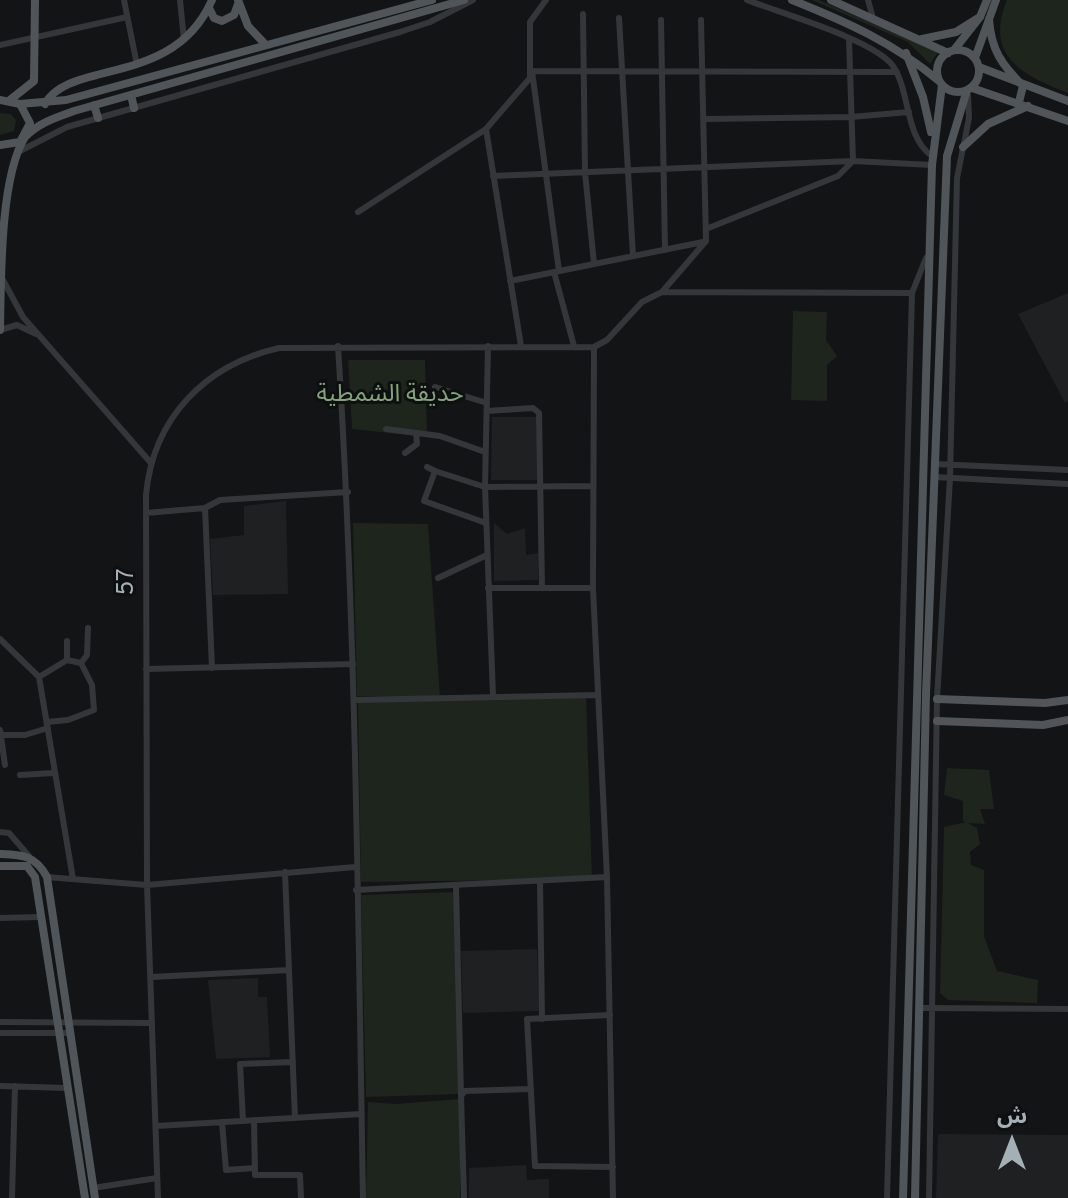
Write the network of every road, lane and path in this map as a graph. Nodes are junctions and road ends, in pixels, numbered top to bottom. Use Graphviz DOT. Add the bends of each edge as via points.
graph roads {
  1 [pos="35,0"];
  2 [pos="124,0"];
  3 [pos="180,0"];
  4 [pos="432,0"];
  5 [pos="464,0"];
  6 [pos="473,0"];
  7 [pos="546,0"];
  8 [pos="747,0"];
  9 [pos="792,0"];
  10 [pos="831,0"];
  11 [pos="868,0"];
  12 [pos="987,0"];
  13 [pos="996,0"];
  14 [pos="238,2"];
  15 [pos="210,3"];
  16 [pos="583,14"];
  17 [pos="127,17"];
  18 [pos="619,18"];
  19 [pos="873,18"];
  20 [pos="985,18"];
  21 [pos="661,20"];
  22 [pos="701,20"];
  23 [pos="35,38"];
  24 [pos="849,39"];
  25 [pos="921,39"];
  26 [pos="184,40"];
  27 [pos="264,43"];
  28 [pos="0,45"];
  29 [pos="951,52"];
  30 [pos="906,53"];
  31 [pos="977,62"];
  32 [pos="137,65"];
  33 [pos="532,71"];
  34 [pos="584,71"];
  35 [pos="624,71"];
  36 [pos="664,71"];
  37 [pos="703,71"];
  38 [pos="850,72"];
  39 [pos="897,72"];
  40 [pos="941,83"];
  41 [pos="1023,86"];
  42 [pos="970,89"];
  43 [pos="131,95"];
  44 [pos="5,100"];
  45 [pos="1068,101"];
  46 [pos="20,104"];
  47 [pos="45,104"];
  48 [pos="1023,104"];
  49 [pos="94,105"];
  50 [pos="134,108"];
  51 [pos="909,112"];
  52 [pos="851,117"];
  53 [pos="98,118"];
  54 [pos="704,119"];
  55 [pos="1068,121"];
  56 [pos="486,129"];
  57 [pos="25,137"];
  58 [pos="933,139"];
  59 [pos="0,145"];
  60 [pos="963,147"];
  61 [pos="15,154"];
  62 [pos="853,161"];
  63 [pos="932,161"];
  64 [pos="704,167"];
  65 [pos="666,169"];
  66 [pos="628,170"];
  67 [pos="585,172"];
  68 [pos="546,174"];
  69 [pos="493,176"];
  70 [pos="358,212"];
  71 [pos="706,229"];
  72 [pos="930,230"];
  73 [pos="706,241"];
  74 [pos="665,250"];
  75 [pos="633,256"];
  76 [pos="594,264"];
  77 [pos="557,271"];
  78 [pos="1,275"];
  79 [pos="510,281"];
  80 [pos="662,292"];
  81 [pos="912,293"];
  82 [pos="0,330"];
  83 [pos="43,339"];
  84 [pos="338,346"];
  85 [pos="488,346"];
  86 [pos="521,346"];
  87 [pos="574,346"];
  88 [pos="594,347"];
  89 [pos="435,387"];
  90 [pos="487,407"];
  91 [pos="386,429"];
  92 [pos="416,433"];
  93 [pos="485,452"];
  94 [pos="405,453"];
  95 [pos="151,463"];
  96 [pos="935,464"];
  97 [pos="950,464"];
  98 [pos="427,467"];
  99 [pos="1068,470"];
  100 [pos="435,471"];
  101 [pos="934,477"];
  102 [pos="950,478"];
  103 [pos="1068,484"];
  104 [pos="539,486"];
  105 [pos="592,486"];
  106 [pos="485,487"];
  107 [pos="348,492"];
  108 [pos="205,508"];
  109 [pos="146,513"];
  110 [pos="486,523"];
  111 [pos="487,555"];
  112 [pos="438,578"];
  113 [pos="488,588"];
  114 [pos="542,588"];
  115 [pos="593,588"];
  116 [pos="88,628"];
  117 [pos="0,639"];
  118 [pos="67,641"];
  119 [pos="67,660"];
  120 [pos="81,663"];
  121 [pos="353,664"];
  122 [pos="212,668"];
  123 [pos="146,669"];
  124 [pos="39,677"];
  125 [pos="598,695"];
  126 [pos="493,696"];
  127 [pos="937,699"];
  128 [pos="354,700"];
  129 [pos="1068,700"];
  130 [pos="1068,720"];
  131 [pos="937,721"];
  132 [pos="48,725"];
  133 [pos="0,733"];
  134 [pos="5,765"];
  135 [pos="53,773"];
  136 [pos="20,775"];
  137 [pos="0,832"];
  138 [pos="0,854"];
  139 [pos="29,856"];
  140 [pos="0,866"];
  141 [pos="355,867"];
  142 [pos="285,872"];
  143 [pos="35,877"];
  144 [pos="47,877"];
  145 [pos="607,877"];
  146 [pos="73,879"];
  147 [pos="540,881"];
  148 [pos="147,885"];
  149 [pos="456,887"];
  150 [pos="356,890"];
  151 [pos="40,917"];
  152 [pos="0,918"];
  153 [pos="289,970"];
  154 [pos="151,977"];
  155 [pos="921,1008"];
  156 [pos="935,1008"];
  157 [pos="1068,1009"];
  158 [pos="610,1015"];
  159 [pos="542,1019"];
  160 [pos="0,1022"];
  161 [pos="152,1023"];
  162 [pos="57,1029"];
  163 [pos="68,1029"];
  164 [pos="0,1033"];
  165 [pos="293,1062"];
  166 [pos="0,1086"];
  167 [pos="15,1086"];
  168 [pos="67,1088"];
  169 [pos="531,1089"];
  170 [pos="461,1096"];
  171 [pos="361,1114"];
  172 [pos="295,1118"];
  173 [pos="254,1120"];
  174 [pos="243,1121"];
  175 [pos="222,1122"];
  176 [pos="156,1126"];
  177 [pos="613,1167"];
  178 [pos="255,1168"];
  179 [pos="157,1178"];
  180 [pos="93,1188"];
  181 [pos="12,1198"];
  182 [pos="85,1198"];
  183 [pos="95,1198"];
  184 [pos="158,1198"];
  185 [pos="301,1198"];
  186 [pos="363,1198"];
  187 [pos="464,1198"];
  188 [pos="613,1198"];
  189 [pos="887,1198"];
  190 [pos="903,1198"];
  191 [pos="915,1198"];
  192 [pos="929,1198"];
  1 -- 23 [label="main road"];
  2 -- 17 [label="street"];
  3 -- 26 [label="street"];
  4 -- 27 [label="main road"];
  5 -- 43 [label="main road"];
  6 -- 50 [label="street" via="410,28"];
  7 -- 33 [label="street" via="530,22"];
  8 -- 24 [label="street"];
  9 -- 30 [label="main road"];
  10 -- 19 [label="main road"];
  11 -- 19 [label="street"];
  12 -- 20 [label="main road"];
  13 -- 20 [label="main road"];
  14 -- 15 [label="main road" via="234,15 222,21 214,18"];
  14 -- 27 [label="main road" via="248,26"];
  15 -- 26 [label="main road"];
  16 -- 34 [label="street"];
  17 -- 23 [label="street"];
  17 -- 32 [label="street"];
  18 -- 35 [label="street"];
  19 -- 25 [label="main road"];
  20 -- 25 [label="main road" via="956,32"];
  20 -- 29 [label="main road"];
  20 -- 31 [label="main road"];
  20 -- 41 [label="main road" via="1000,63"];
  21 -- 36 [label="street"];
  22 -- 37 [label="street"];
  23 -- 28 [label="street"];
  23 -- 44 [label="main road" via="34,81"];
  24 -- 38 [label="street"];
  24 -- 39 [label="street" via="881,53"];
  25 -- 29 [label="main road"];
  26 -- 32 [label="main road"];
  27 -- 47 [label="main road"];
  29 -- 31 [label="main road" via="966,51"];
  29 -- 40 [label="main road" via="937,68"];
  30 -- 40 [label="main road"];
  30 -- 58 [label="main road"];
  31 -- 41 [label="main road"];
  31 -- 42 [label="main road" via="978,78"];
  32 -- 47 [label="main road" via="61,87"];
  33 -- 34 [label="street"];
  33 -- 56 [label="street"];
  33 -- 68 [label="street"];
  34 -- 35 [label="street"];
  34 -- 67 [label="street"];
  35 -- 36 [label="street"];
  35 -- 66 [label="street"];
  36 -- 37 [label="street"];
  36 -- 65 [label="street"];
  37 -- 38 [label="street"];
  37 -- 54 [label="street"];
  38 -- 39 [label="street"];
  38 -- 52 [label="street"];
  39 -- 51 [label="street"];
  40 -- 42 [label="main road" via="954,92"];
  40 -- 58 [label="main road"];
  41 -- 45 [label="main road"];
  41 -- 48 [label="main road"];
  42 -- 48 [label="main road"];
  42 -- 60 [label="street"];
  42 -- 96 [label="main road" via="947,156"];
  43 -- 49 [label="main road"];
  43 -- 50 [label="main road"];
  44 -- 46 [label="main road"];
  46 -- 47 [label="main road"];
  46 -- 57 [label="main road" via="30,123"];
  48 -- 55 [label="main road"];
  48 -- 60 [label="main road" via="988,124"];
  49 -- 53 [label="main road"];
  49 -- 57 [label="main road" via="55,118"];
  50 -- 53 [label="street"];
  51 -- 52 [label="street"];
  51 -- 63 [label="street"];
  52 -- 54 [label="street"];
  52 -- 62 [label="street"];
  53 -- 61 [label="street" via="67,127"];
  54 -- 64 [label="street"];
  56 -- 69 [label="street"];
  56 -- 70 [label="street"];
  57 -- 59 [label="main road" via="13,146"];
  57 -- 61 [label="main road"];
  58 -- 63 [label="main road"];
  60 -- 97 [label="street" via="957,178"];
  61 -- 78 [label="main road" via="3,193"];
  62 -- 63 [label="street"];
  62 -- 64 [label="street"];
  62 -- 71 [label="street" via="838,176"];
  63 -- 72 [label="main road"];
  64 -- 65 [label="street"];
  64 -- 71 [label="street"];
  65 -- 66 [label="street"];
  65 -- 74 [label="street"];
  66 -- 67 [label="street"];
  66 -- 75 [label="street"];
  67 -- 68 [label="street"];
  67 -- 76 [label="street"];
  68 -- 69 [label="street"];
  68 -- 77 [label="street"];
  69 -- 79 [label="street"];
  71 -- 73 [label="street"];
  72 -- 81 [label="street" via="925,267"];
  72 -- 190 [label="main road"];
  73 -- 74 [label="street"];
  73 -- 80 [label="street"];
  74 -- 75 [label="street"];
  75 -- 76 [label="street"];
  76 -- 77 [label="street"];
  77 -- 79 [label="street"];
  77 -- 87 [label="street"];
  78 -- 82 [label="main road"];
  78 -- 83 [label="street" via="14,304"];
  79 -- 86 [label="street"];
  80 -- 81 [label="street"];
  80 -- 88 [label="street" via="642,302"];
  81 -- 189 [label="street"];
  82 -- 83 [label="street" via="17,325"];
  83 -- 95 [label="street"];
  84 -- 85 [label="street, 57"];
  84 -- 95 [label="street, 57" via="267,351 212,376 184,399"];
  84 -- 107 [label="street"];
  85 -- 86 [label="street, 57"];
  85 -- 90 [label="street"];
  86 -- 87 [label="street, 57"];
  87 -- 88 [label="street, 57"];
  88 -- 105 [label="street"];
  89 -- 90 [label="street"];
  90 -- 93 [label="street"];
  90 -- 104 [label="street" via="537,409"];
  91 -- 92 [label="street"];
  92 -- 93 [label="street"];
  92 -- 94 [label="street" via="417,444"];
  93 -- 106 [label="street"];
  95 -- 109 [label="street, 57"];
  96 -- 97 [label="street"];
  96 -- 101 [label="main road"];
  97 -- 99 [label="street"];
  97 -- 102 [label="street"];
  98 -- 100 [label="street"];
  100 -- 106 [label="street"];
  100 -- 110 [label="street" via="424,501"];
  101 -- 102 [label="street"];
  101 -- 155 [label="main road"];
  102 -- 103 [label="street"];
  102 -- 127 [label="street"];
  104 -- 105 [label="street"];
  104 -- 106 [label="street"];
  104 -- 114 [label="street"];
  105 -- 115 [label="street"];
  106 -- 110 [label="street"];
  107 -- 108 [label="street" via="220,500"];
  107 -- 121 [label="street"];
  108 -- 109 [label="street"];
  108 -- 122 [label="street"];
  109 -- 123 [label="street, 57"];
  110 -- 111 [label="street"];
  111 -- 112 [label="street"];
  111 -- 113 [label="street"];
  113 -- 114 [label="street"];
  113 -- 126 [label="street"];
  114 -- 115 [label="street"];
  115 -- 125 [label="street"];
  116 -- 120 [label="street" via="87,655"];
  117 -- 124 [label="street"];
  118 -- 119 [label="street"];
  119 -- 120 [label="street"];
  119 -- 124 [label="street"];
  120 -- 132 [label="street" via="92,685 95,713"];
  121 -- 122 [label="street"];
  121 -- 128 [label="street"];
  122 -- 123 [label="street"];
  123 -- 148 [label="street, 57"];
  124 -- 132 [label="street"];
  125 -- 126 [label="street"];
  125 -- 145 [label="street"];
  126 -- 128 [label="street"];
  127 -- 129 [label="main road"];
  127 -- 131 [label="street"];
  128 -- 141 [label="street"];
  130 -- 131 [label="main road" via="1043,725"];
  131 -- 156 [label="street"];
  132 -- 133 [label="street" via="25,735"];
  132 -- 135 [label="street"];
  133 -- 134 [label="street"];
  135 -- 136 [label="street"];
  135 -- 146 [label="street"];
  137 -- 139 [label="street" via="9,833"];
  138 -- 139 [label="main road"];
  139 -- 144 [label="main road"];
  140 -- 143 [label="main road" via="27,866"];
  141 -- 142 [label="street"];
  141 -- 150 [label="street"];
  142 -- 148 [label="street"];
  142 -- 153 [label="street"];
  143 -- 144 [label="street"];
  143 -- 151 [label="main road"];
  144 -- 146 [label="street"];
  144 -- 163 [label="main road"];
  145 -- 147 [label="street"];
  145 -- 158 [label="street"];
  146 -- 148 [label="street"];
  147 -- 149 [label="street"];
  147 -- 159 [label="street"];
  148 -- 154 [label="street, 57"];
  149 -- 150 [label="street"];
  149 -- 170 [label="street"];
  150 -- 171 [label="street"];
  151 -- 152 [label="street"];
  151 -- 162 [label="main road"];
  153 -- 154 [label="street"];
  153 -- 165 [label="street"];
  154 -- 161 [label="street, 57"];
  155 -- 156 [label="street"];
  155 -- 191 [label="main road"];
  156 -- 157 [label="street"];
  156 -- 192 [label="street"];
  158 -- 159 [label="street"];
  158 -- 177 [label="street"];
  159 -- 169 [label="street" via="527,1019"];
  160 -- 162 [label="street"];
  161 -- 163 [label="street"];
  161 -- 176 [label="street, 57"];
  162 -- 163 [label="street"];
  162 -- 164 [label="street"];
  162 -- 168 [label="main road"];
  163 -- 180 [label="main road"];
  165 -- 172 [label="street"];
  165 -- 174 [label="street" via="240,1064"];
  166 -- 167 [label="street"];
  167 -- 168 [label="street"];
  167 -- 181 [label="street"];
  168 -- 182 [label="main road"];
  169 -- 170 [label="street" via="465,1091"];
  169 -- 177 [label="street" via="535,1166"];
  170 -- 187 [label="street"];
  171 -- 172 [label="street"];
  171 -- 186 [label="street"];
  172 -- 173 [label="street"];
  173 -- 174 [label="street"];
  173 -- 178 [label="street"];
  174 -- 175 [label="street"];
  175 -- 176 [label="street"];
  175 -- 178 [label="street" via="226,1170"];
  176 -- 179 [label="street, 57"];
  177 -- 188 [label="street"];
  178 -- 185 [label="street" via="255,1175 300,1175"];
  179 -- 180 [label="street"];
  179 -- 184 [label="street, 57"];
  180 -- 183 [label="main road"];
}
